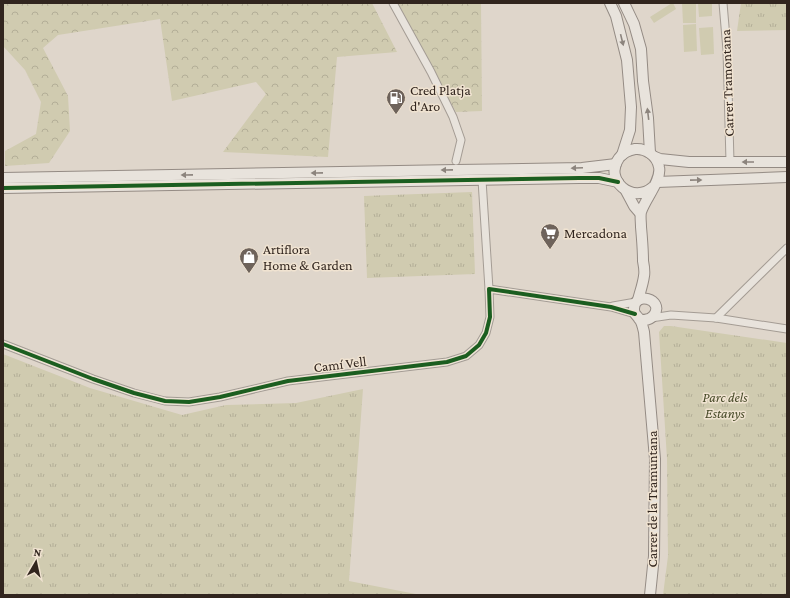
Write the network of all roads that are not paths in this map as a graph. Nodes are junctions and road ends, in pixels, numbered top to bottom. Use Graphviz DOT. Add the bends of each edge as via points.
graph roads {
  1 [pos="393,3"];
  2 [pos="610,3"];
  3 [pos="624,3"];
  4 [pos="723,3"];
  5 [pos="652,155"];
  6 [pos="619,160"];
  7 [pos="456,161"];
  8 [pos="730,162"];
  9 [pos="787,162"];
  10 [pos="787,177"];
  11 [pos="3,178"];
  12 [pos="482,180"];
  13 [pos="618,182"];
  14 [pos="655,184"];
  15 [pos="3,188"];
  16 [pos="626,191"];
  17 [pos="640,213"];
  18 [pos="787,248"];
  19 [pos="644,276"];
  20 [pos="489,289"];
  21 [pos="637,301"];
  22 [pos="611,307"];
  23 [pos="647,313"];
  24 [pos="716,318"];
  25 [pos="787,329"];
  26 [pos="3,344"];
  27 [pos="650,595"];
  1 -- 7 [label="street" via="454,117 461,140"];
  2 -- 6 [label="street, one-way" via="616,16 627,60 631,107 630,130"];
  5 -- 3 [label="street, one-way" via="641,49 634,24"];
  4 -- 8 [label="street, Carrer Tramontana"];
  5 -- 6 [label="street" via="644,150 635,149 626,152"];
  5 -- 8 [label="street" via="660,159 689,162"];
  5 -- 14 [label="street" via="660,169"];
  6 -- 11 [label="street, one-way" via="582,168"];
  6 -- 13 [label="street" via="615,175"];
  9 -- 8 [label="street, one-way"];
  14 -- 10 [label="street, one-way"];
  12 -- 13 [label="street" via="599,178"];
  12 -- 15 [label="street"];
  12 -- 20 [label="street, Camí Vell"];
  13 -- 16 [label="street"];
  14 -- 16 [label="street" via="646,192"];
  14 -- 17 [label="street"];
  16 -- 17 [label="street"];
  17 -- 19 [label="street, Carrer de la Tramuntana"];
  18 -- 24 [label="street"];
  19 -- 21 [label="street, Carrer de la Tramuntana"];
  19 -- 23 [label="street" via="648,286"];
  20 -- 22 [label="street"];
  20 -- 26 [label="street, Camí Vell" via="490,317 486,333 479,345 466,356 433,364 288,381 189,402 134,393"];
  21 -- 22 [label="street"];
  21 -- 23 [label="street, Carrer de la Tramuntana" via="634,308"];
  21 -- 23 [label="street" via="645,298"];
  22 -- 23 [label="street"];
  23 -- 24 [label="street"];
  23 -- 27 [label="street, Carrer de la Tramuntana" via="644,332 655,459 654,556"];
  24 -- 25 [label="street"];
}
